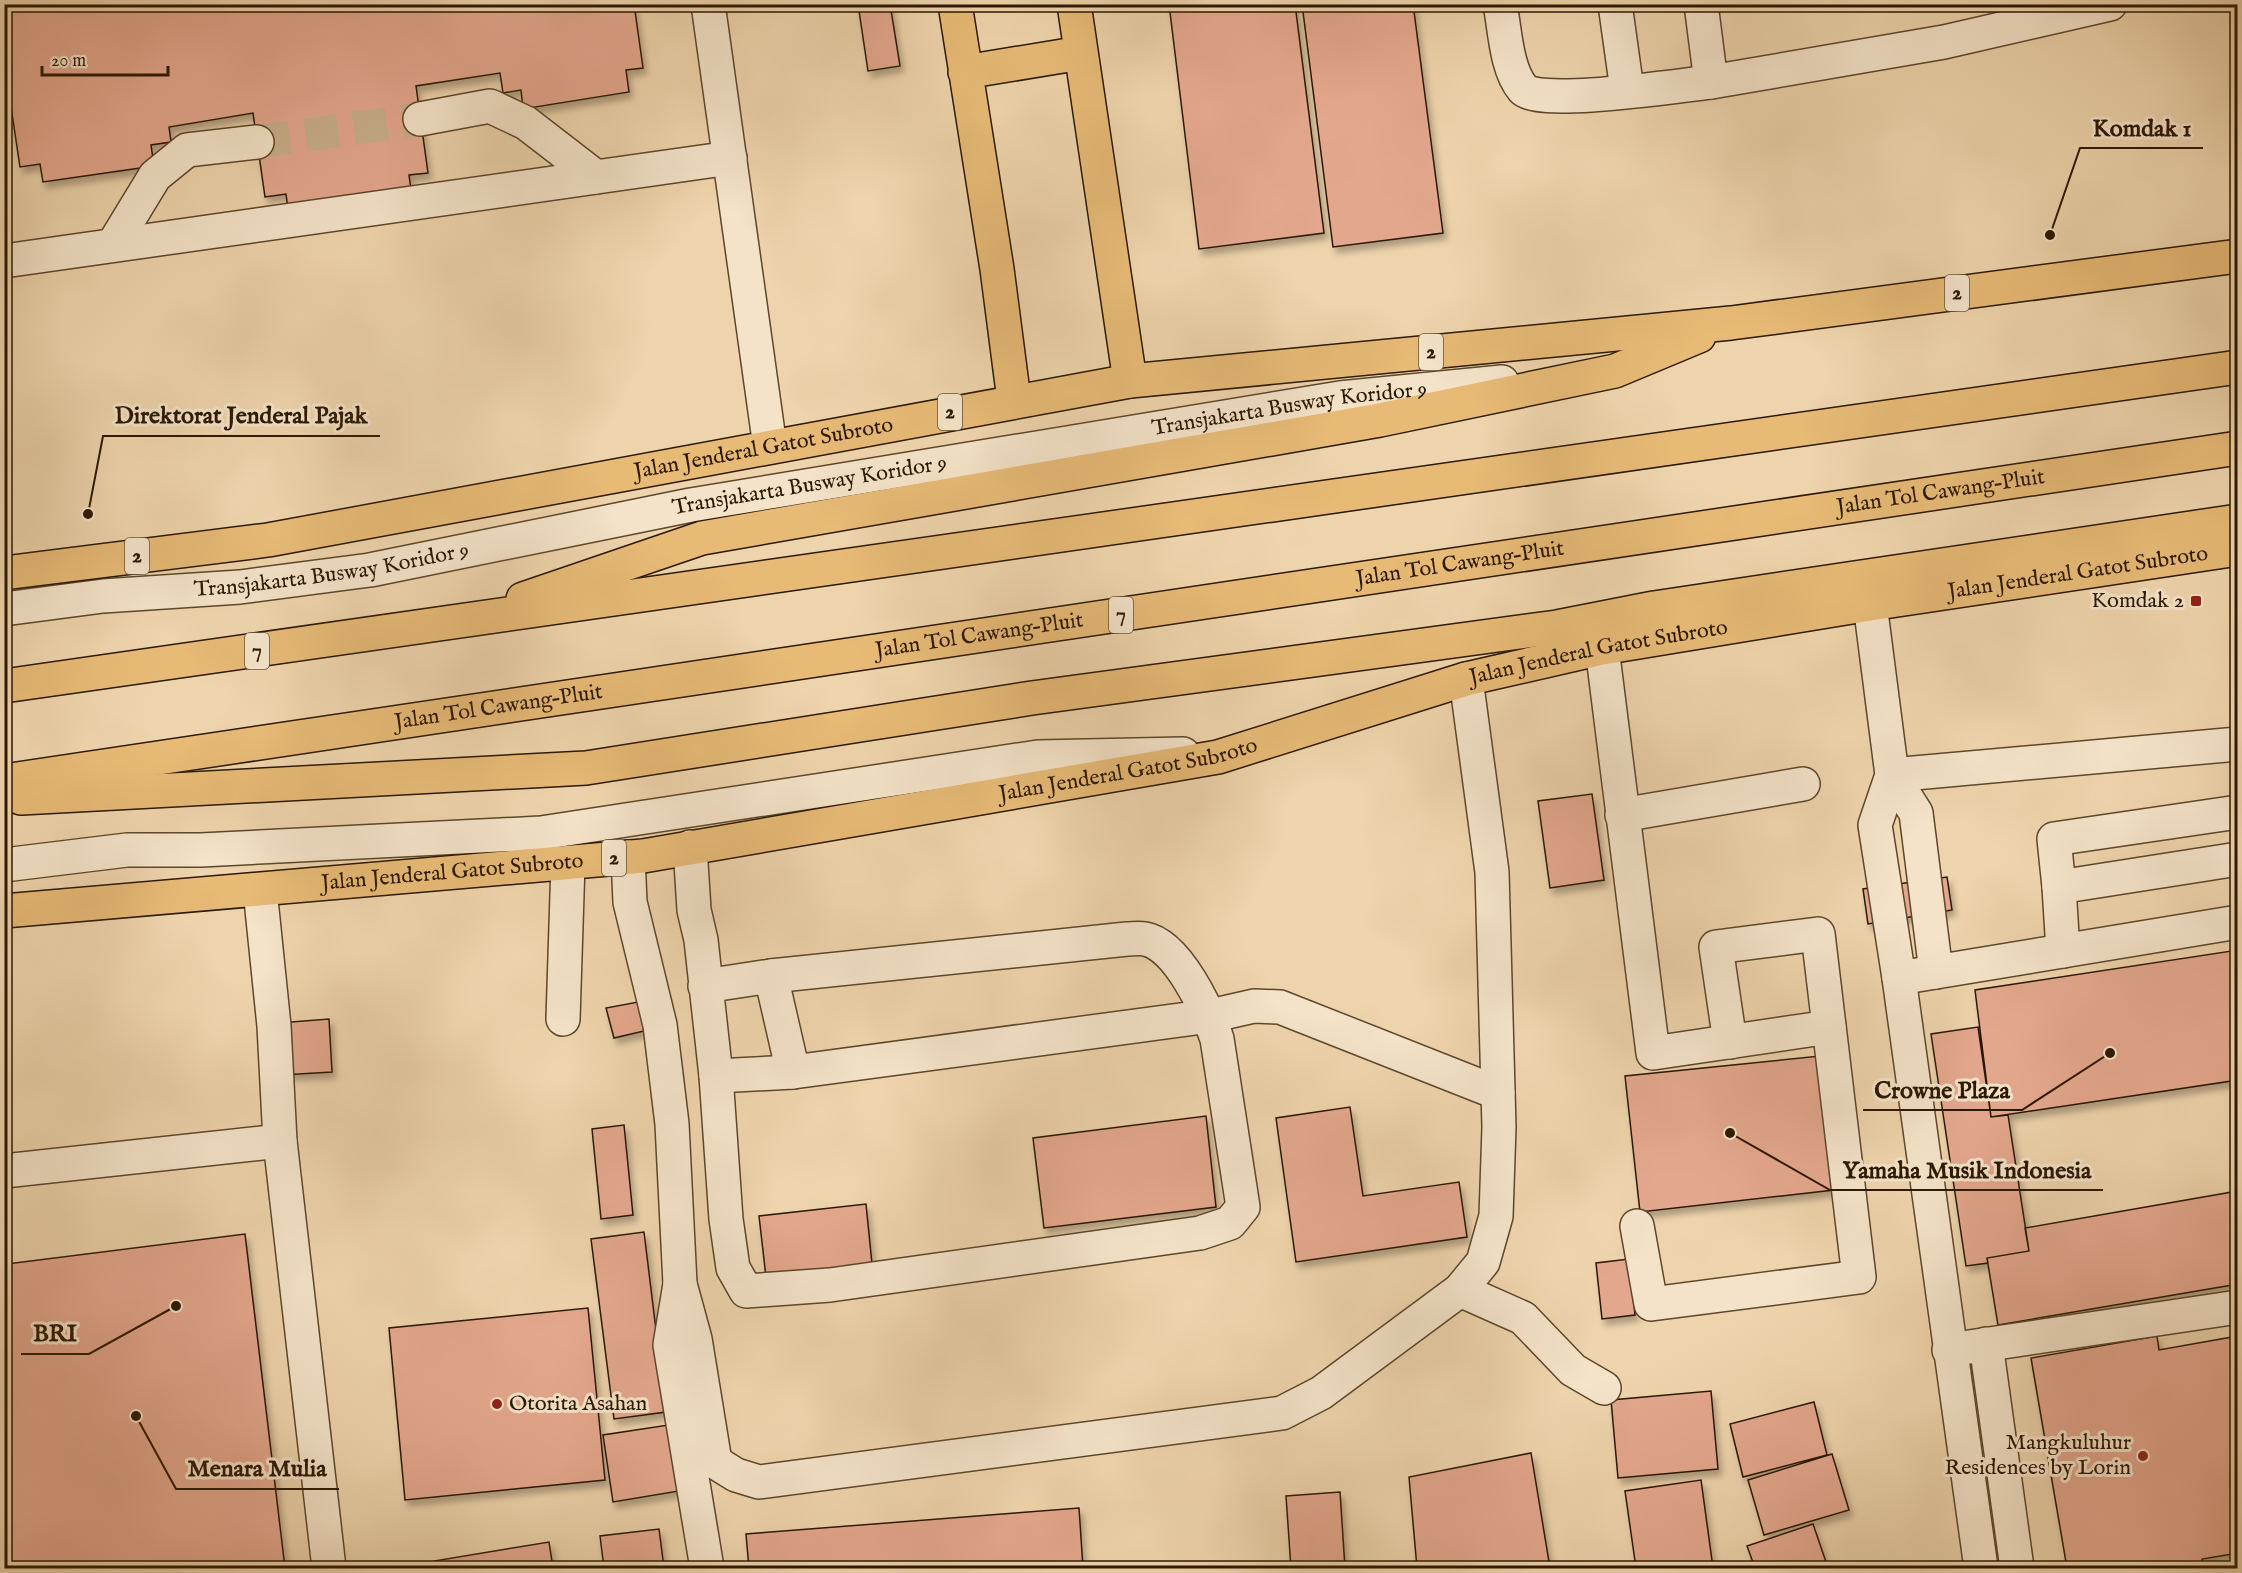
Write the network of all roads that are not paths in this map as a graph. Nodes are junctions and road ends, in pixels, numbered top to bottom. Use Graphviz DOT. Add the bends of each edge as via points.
graph roads {
  1 [pos="708,4"];
  2 [pos="955,4"];
  3 [pos="1074,4"];
  4 [pos="1500,4"];
  5 [pos="1615,4"];
  6 [pos="1701,4"];
  7 [pos="2110,4"];
  8 [pos="1081,53"];
  9 [pos="965,72"];
  10 [pos="1710,82"];
  11 [pos="1627,90"];
  12 [pos="420,119"];
  13 [pos="257,142"];
  14 [pos="730,158"];
  15 [pos="596,177"];
  16 [pos="113,245"];
  17 [pos="2238,256"];
  18 [pos="4,261"];
  19 [pos="1731,323"];
  20 [pos="2238,367"];
  21 [pos="1615,371"];
  22 [pos="1130,381"];
  23 [pos="1014,400"];
  24 [pos="770,447"];
  25 [pos="2238,448"];
  26 [pos="2238,521"];
  27 [pos="2238,549"];
  28 [pos="5,567"];
  29 [pos="1870,604"];
  30 [pos="4,609"];
  31 [pos="448,625"];
  32 [pos="1602,648"];
  33 [pos="1466,680"];
  34 [pos="4,686"];
  35 [pos="2238,744"];
  36 [pos="1218,756"];
  37 [pos="1892,775"];
  38 [pos="4,782"];
  39 [pos="1803,784"];
  40 [pos="4,799"];
  41 [pos="2238,812"];
  42 [pos="1622,815"];
  43 [pos="2238,833"];
  44 [pos="690,847"];
  45 [pos="628,857"];
  46 [pos="2238,859"];
  47 [pos="568,863"];
  48 [pos="4,866"];
  49 [pos="2057,874"];
  50 [pos="260,890"];
  51 [pos="4,911"];
  52 [pos="2238,922"];
  53 [pos="2063,951"];
  54 [pos="1936,972"];
  55 [pos="771,976"];
  56 [pos="1899,978"];
  57 [pos="705,986"];
  58 [pos="1210,1016"];
  59 [pos="562,1019"];
  60 [pos="1829,1027"];
  61 [pos="1730,1042"];
  62 [pos="793,1072"];
  63 [pos="716,1076"];
  64 [pos="1498,1093"];
  65 [pos="280,1141"];
  66 [pos="4,1171"];
  67 [pos="1637,1226"];
  68 [pos="680,1284"];
  69 [pos="1460,1290"];
  70 [pos="2238,1307"];
  71 [pos="1986,1344"];
  72 [pos="1949,1350"];
  73 [pos="1604,1388"];
  74 [pos="329,1569"];
  75 [pos="707,1569"];
  76 [pos="1981,1569"];
  77 [pos="2017,1569"];
  1 -- 14 [label="lane"];
  2 -- 9 [label="main road"];
  3 -- 8 [label="main road"];
  4 -- 11 [label="lane" via="1514,71 1523,89 1533,96"];
  5 -- 11 [label="lane"];
  6 -- 10 [label="lane"];
  7 -- 10 [label="lane" via="1944,42"];
  8 -- 9 [label="main road"];
  8 -- 22 [label="main road"];
  9 -- 23 [label="main road"];
  10 -- 11 [label="lane"];
  12 -- 15 [label="lane" via="490,106 526,123"];
  13 -- 16 [label="lane" via="187,150 155,176"];
  14 -- 15 [label="lane"];
  14 -- 24 [label="lane"];
  15 -- 16 [label="lane"];
  16 -- 18 [label="lane"];
  17 -- 19 [label="main road, Jalan Jenderal Gatot Subroto / 2"];
  19 -- 21 [label="main road"];
  19 -- 22 [label="main road, Jalan Jenderal Gatot Subroto / 2"];
  20 -- 31 [label="main road, 7"];
  21 -- 30 [label="lane, Transjakarta Busway Koridor 9" via="1340,398 692,505 370,570 240,587 103,596"];
  21 -- 31 [label="main road" via="1380,420 702,538"];
  22 -- 23 [label="main road, Jalan Jenderal Gatot Subroto / 2"];
  23 -- 24 [label="main road, Jalan Jenderal Gatot Subroto / 2"];
  24 -- 28 [label="main road, Jalan Jenderal Gatot Subroto / 2" via="268,540"];
  25 -- 38 [label="main road, Jalan Tol Cawang–Pluit / 7"];
  26 -- 40 [label="main road" via="1654,608 1557,627 1032,698 586,768"];
  27 -- 29 [label="main road, Jalan Jenderal Gatot Subroto / 2"];
  29 -- 32 [label="main road, Jalan Jenderal Gatot Subroto / 2"];
  29 -- 37 [label="lane"];
  31 -- 34 [label="main road, 7"];
  32 -- 33 [label="main road, Jalan Jenderal Gatot Subroto / 2"];
  32 -- 42 [label="lane"];
  33 -- 36 [label="main road, Jalan Jenderal Gatot Subroto / 2"];
  33 -- 64 [label="lane" via="1492,872"];
  35 -- 37 [label="lane"];
  36 -- 44 [label="main road, Jalan Jenderal Gatot Subroto / 2"];
  36 -- 48 [label="lane" via="1038,757 542,833 127,850"];
  37 -- 54 [label="lane" via="1916,813"];
  37 -- 56 [label="lane" via="1875,825"];
  39 -- 42 [label="lane"];
  41 -- 49 [label="lane" via="2054,839"];
  42 -- 61 [label="lane" via="1653,1053"];
  43 -- 49 [label="lane"];
  44 -- 45 [label="main road, Jalan Jenderal Gatot Subroto / 2"];
  44 -- 57 [label="lane"];
  45 -- 47 [label="main road, Jalan Jenderal Gatot Subroto / 2"];
  45 -- 68 [label="lane" via="630,902 660,1025 672,1124"];
  46 -- 49 [label="lane"];
  47 -- 50 [label="main road, Jalan Jenderal Gatot Subroto / 2"];
  47 -- 59 [label="lane"];
  49 -- 53 [label="lane"];
  50 -- 51 [label="main road, Jalan Jenderal Gatot Subroto / 2"];
  50 -- 65 [label="lane" via="274,1026"];
  52 -- 53 [label="lane"];
  53 -- 54 [label="lane"];
  54 -- 56 [label="lane"];
  55 -- 57 [label="lane"];
  55 -- 58 [label="lane" via="1148,939 1172,957 1195,987"];
  55 -- 62 [label="lane"];
  56 -- 72 [label="lane"];
  57 -- 63 [label="lane"];
  58 -- 62 [label="lane"];
  58 -- 63 [label="lane" via="1243,1207 1230,1223 1200,1233 831,1286 746,1291 733,1268"];
  58 -- 64 [label="lane" via="1254,1006 1280,1007"];
  60 -- 61 [label="lane"];
  60 -- 61 [label="lane" via="1818,934 1716,947"];
  60 -- 67 [label="lane" via="1858,1277 1651,1304"];
  62 -- 63 [label="lane"];
  64 -- 69 [label="lane" via="1496,1216 1483,1262"];
  65 -- 66 [label="lane"];
  65 -- 74 [label="lane"];
  68 -- 69 [label="lane" via="695,1339 715,1462 736,1475 759,1482 1282,1413 1321,1393"];
  68 -- 75 [label="lane" via="670,1345"];
  69 -- 73 [label="lane" via="1523,1318 1573,1370"];
  70 -- 71 [label="lane"];
  71 -- 72 [label="lane"];
  71 -- 77 [label="lane"];
  72 -- 76 [label="lane"];
}
